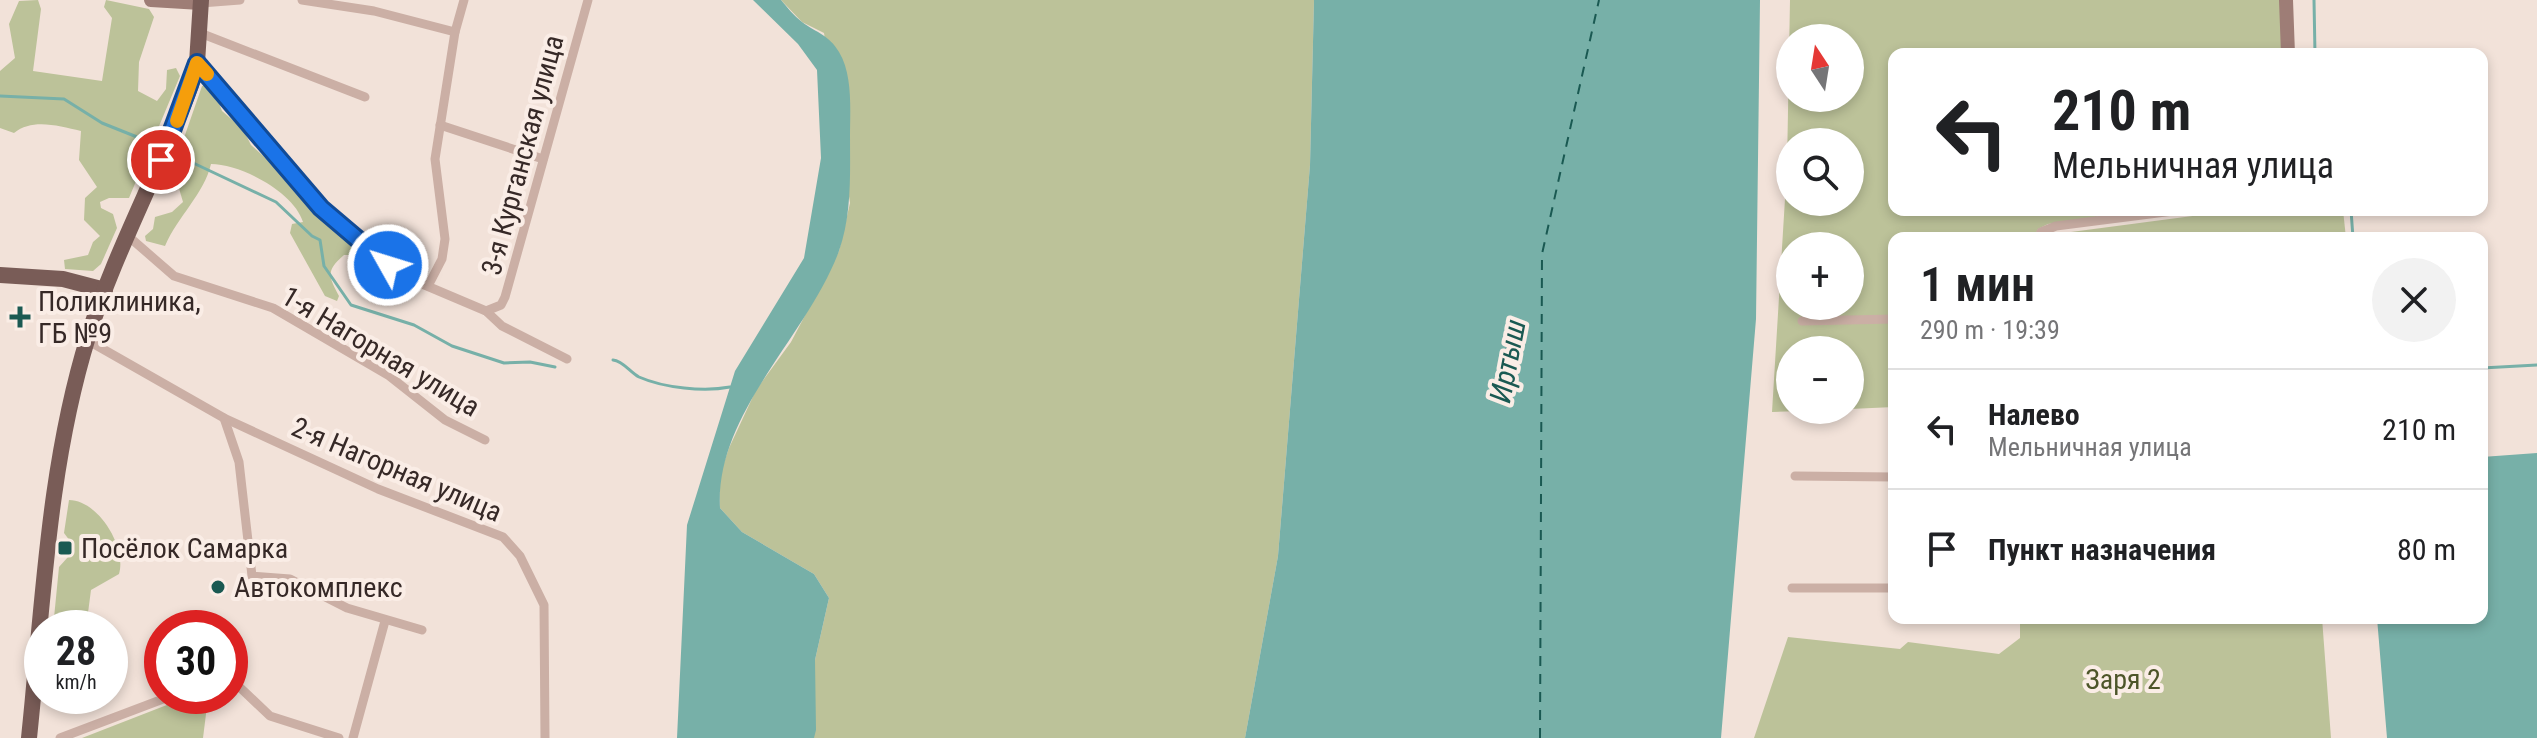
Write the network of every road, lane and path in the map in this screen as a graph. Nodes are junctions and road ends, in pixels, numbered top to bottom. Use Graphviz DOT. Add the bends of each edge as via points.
graph roads {
  1 [pos="151,0"];
  2 [pos="240,0"];
  3 [pos="302,0"];
  4 [pos="464,0"];
  5 [pos="588,0"];
  6 [pos="2286,0"];
  7 [pos="201,2"];
  8 [pos="455,32"];
  9 [pos="200,33"];
  10 [pos="2288,48"];
  11 [pos="197,63"];
  12 [pos="365,97"];
  13 [pos="440,125"];
  14 [pos="543,159"];
  15 [pos="2134,216"];
  16 [pos="2041,232"];
  17 [pos="128,236"];
  18 [pos="0,275"];
  19 [pos="428,286"];
  20 [pos="105,290"];
  21 [pos="486,311"];
  22 [pos="1888,319"];
  23 [pos="1802,321"];
  24 [pos="87,340"];
  25 [pos="567,359"];
  26 [pos="224,418"];
  27 [pos="485,440"];
  28 [pos="1795,476"];
  29 [pos="1888,477"];
  30 [pos="1792,588"];
  31 [pos="1888,588"];
  32 [pos="385,621"];
  33 [pos="422,630"];
  34 [pos="248,695"];
  35 [pos="144,706"];
  36 [pos="29,738"];
  37 [pos="60,738"];
  38 [pos="339,738"];
  39 [pos="353,738"];
  40 [pos="545,738"];
  1 -- 7 [label="street"];
  2 -- 7 [label="street"];
  3 -- 8 [label="street"];
  4 -- 8 [label="street"];
  5 -- 14 [label="street, 3-я Курганская улица"];
  6 -- 10 [label="street"];
  7 -- 9 [label="main road"];
  8 -- 13 [label="street"];
  9 -- 11 [label="main road"];
  9 -- 12 [label="street"];
  11 -- 17 [label="main road"];
  11 -- 19 [label="street" via="331,218 401,275"];
  13 -- 14 [label="street"];
  13 -- 19 [label="street" via="435,159 445,239"];
  14 -- 21 [label="street, 3-я Курганская улица" via="505,297 501,305"];
  15 -- 16 [label="street"];
  17 -- 20 [label="main road"];
  17 -- 27 [label="street, 1-я Нагорная улица" via="174,276 273,308 388,375 445,420"];
  18 -- 20 [label="main road" via="63,279"];
  19 -- 21 [label="street"];
  20 -- 24 [label="main road"];
  21 -- 25 [label="street" via="502,326"];
  22 -- 23 [label="street"];
  24 -- 26 [label="street, 2-я Нагорная улица"];
  24 -- 36 [label="main road" via="59,470"];
  26 -- 32 [label="street" via="239,462 252,576 306,584 347,608"];
  26 -- 40 [label="street, 2-я Нагорная улица" via="378,489 503,537 513,546 544,605"];
  28 -- 29 [label="street"];
  30 -- 31 [label="street"];
  32 -- 33 [label="street"];
  32 -- 39 [label="street"];
  34 -- 38 [label="street" via="270,716"];
  35 -- 37 [label="street"];
}
